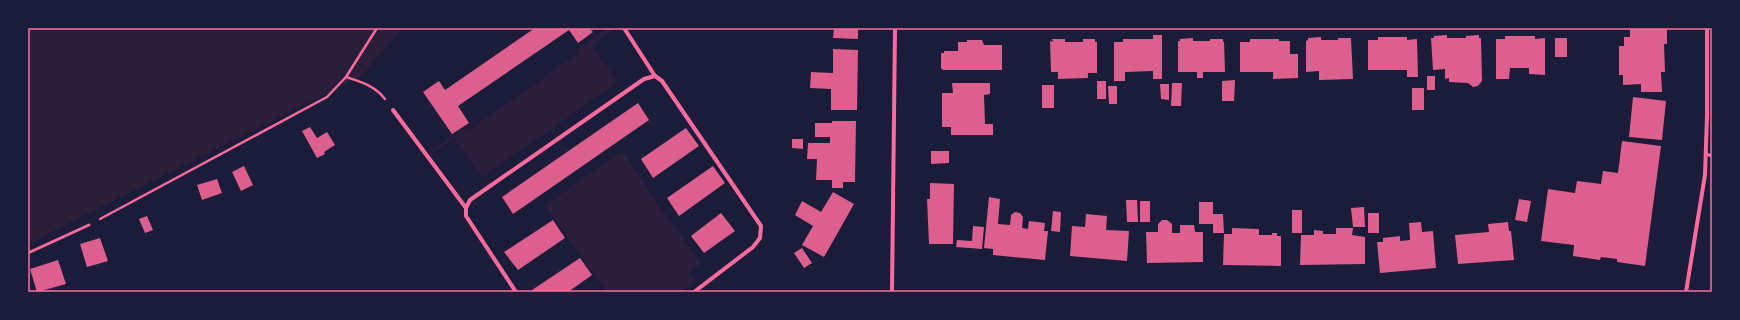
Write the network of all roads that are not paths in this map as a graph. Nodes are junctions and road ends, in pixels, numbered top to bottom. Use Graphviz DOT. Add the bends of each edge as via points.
graph roads {
  1 [pos="624,28"];
  2 [pos="895,28"];
  3 [pos="1706,28"];
  4 [pos="655,76"];
  5 [pos="393,110"];
  6 [pos="1706,154"];
  7 [pos="1712,156"];
  8 [pos="466,208"];
  9 [pos="89,224"];
  10 [pos="28,253"];
  11 [pos="516,292"];
  12 [pos="694,292"];
  13 [pos="892,292"];
  14 [pos="1686,292"];
  1 -- 4 [label="street"];
  2 -- 13 [label="street"];
  3 -- 6 [label="street"];
  4 -- 8 [label="street" via="644,79 470,200"];
  4 -- 12 [label="street" via="662,80 761,226 760,238 753,247"];
  5 -- 8 [label="street"];
  6 -- 7 [label="lane"];
  6 -- 14 [label="street" via="1705,175"];
  8 -- 11 [label="street" via="466,216"];
  9 -- 10 [label="lane"];
}
